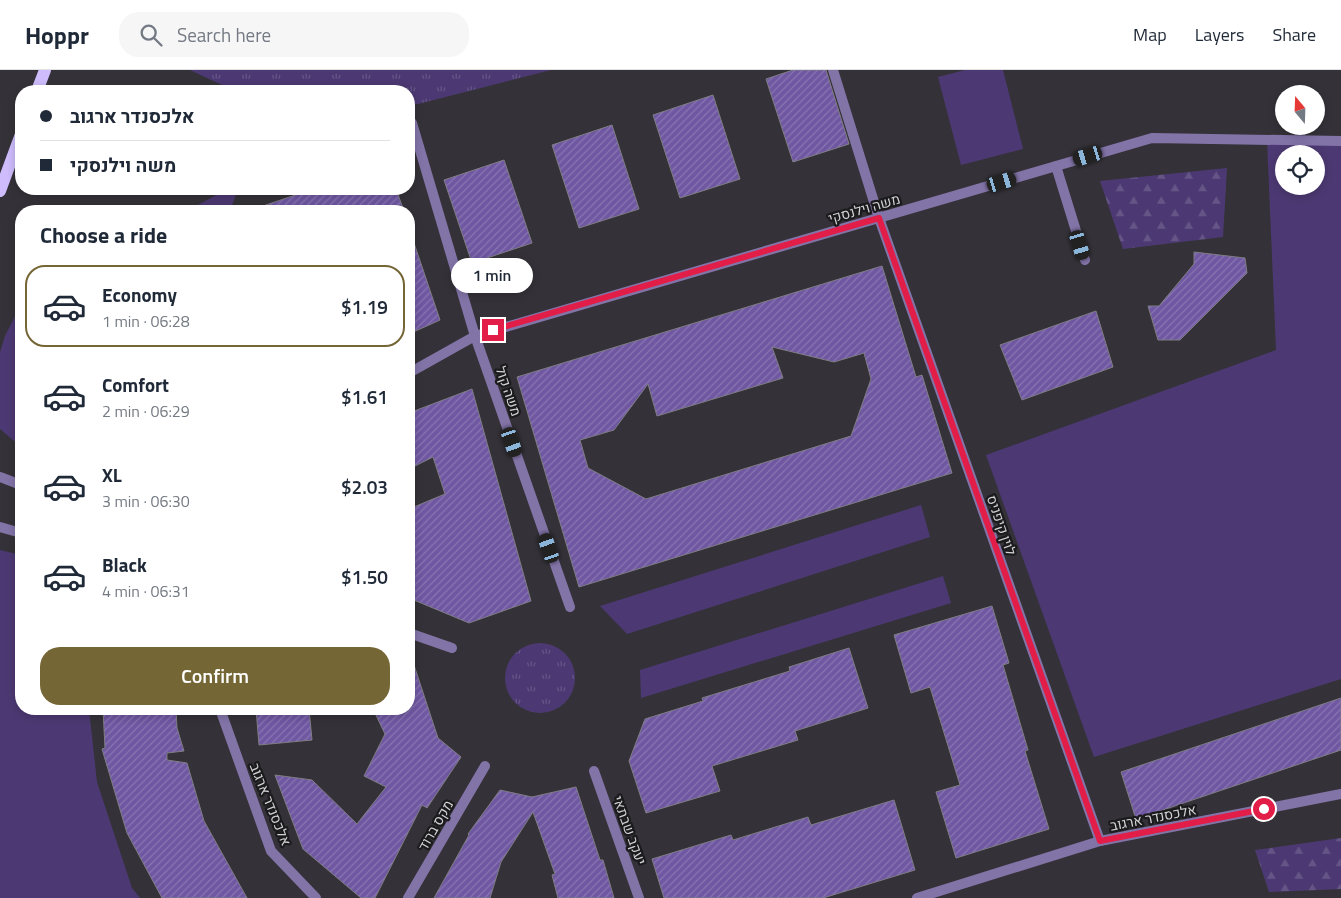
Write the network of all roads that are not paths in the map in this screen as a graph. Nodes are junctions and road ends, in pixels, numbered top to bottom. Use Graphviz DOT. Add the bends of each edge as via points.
graph roads {
  1 [pos="45,70"];
  2 [pos="833,70"];
  3 [pos="39,85"];
  4 [pos="415,134"];
  5 [pos="1341,141"];
  6 [pos="15,150"];
  7 [pos="1056,166"];
  8 [pos="0,191"];
  9 [pos="879,218"];
  10 [pos="1085,260"];
  11 [pos="475,336"];
  12 [pos="415,370"];
  13 [pos="0,478"];
  14 [pos="15,482"];
  15 [pos="0,527"];
  16 [pos="15,531"];
  17 [pos="570,607"];
  18 [pos="415,635"];
  19 [pos="452,648"];
  20 [pos="222,715"];
  21 [pos="485,766"];
  22 [pos="594,771"];
  23 [pos="1341,794"];
  24 [pos="1100,841"];
  25 [pos="316,898"];
  26 [pos="408,898"];
  27 [pos="639,898"];
  28 [pos="917,898"];
  1 -- 3 [label="main road"];
  2 -- 9 [label="street, לוין קיפניס"];
  4 -- 11 [label="street, משה קול"];
  5 -- 7 [label="street, משה וילנסקי" via="1152,138"];
  6 -- 8 [label="main road"];
  7 -- 9 [label="street, משה וילנסקי"];
  7 -- 10 [label="street"];
  9 -- 11 [label="street, משה וילנסקי"];
  9 -- 24 [label="street, לוין קיפניס"];
  11 -- 12 [label="street, משה וילנסקי"];
  11 -- 17 [label="street, משה קול"];
  13 -- 14 [label="street"];
  15 -- 16 [label="street"];
  18 -- 19 [label="street"];
  20 -- 25 [label="street, אלכסנדר ארגוב" via="271,851"];
  21 -- 26 [label="street, מקס ברוד"];
  22 -- 27 [label="street, יעקב שבתאי"];
  23 -- 24 [label="street, אלכסנדר ארגוב"];
  24 -- 28 [label="street, אלכסנדר ארגוב"];
}
